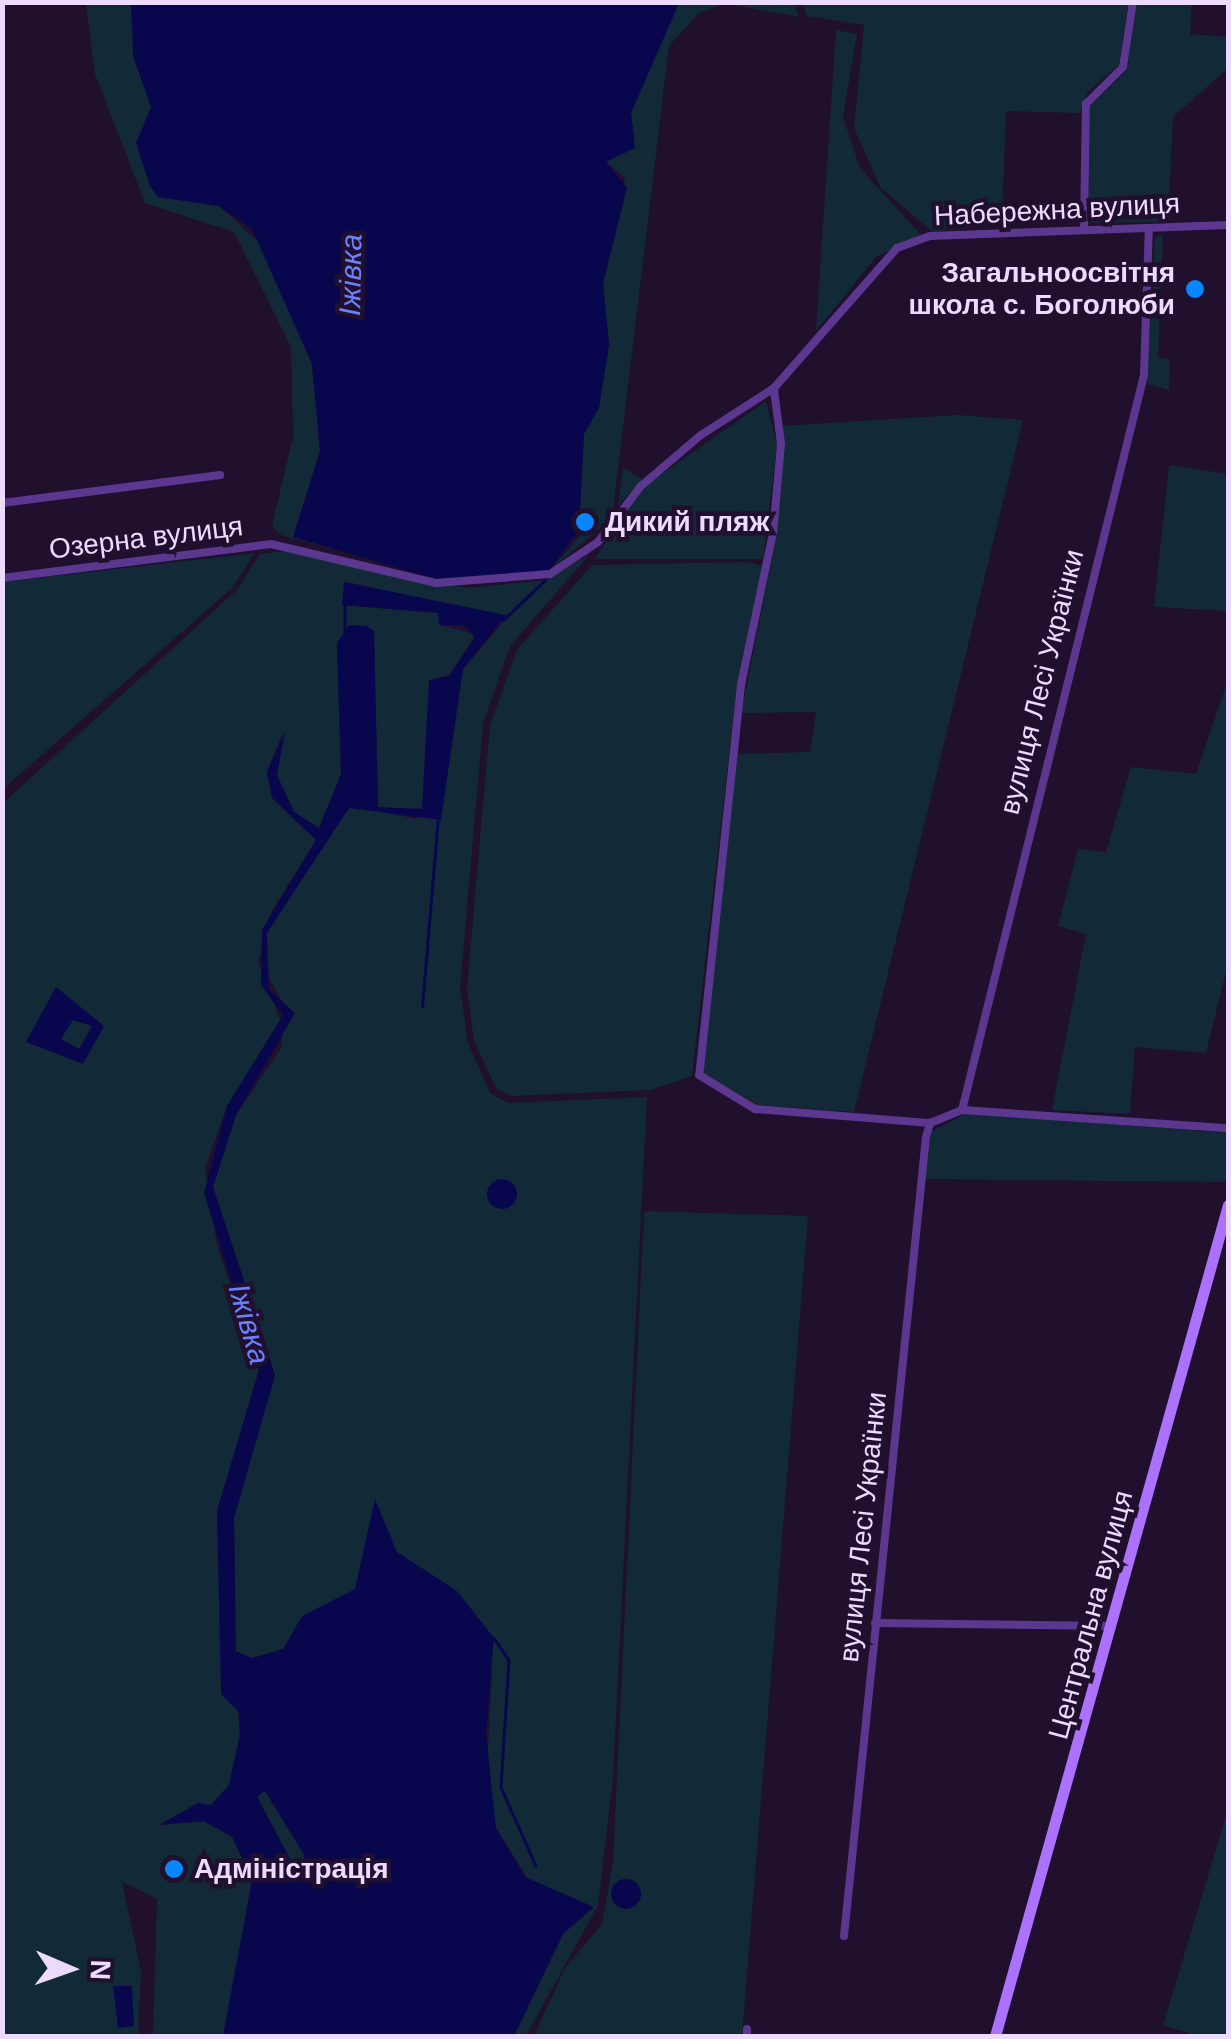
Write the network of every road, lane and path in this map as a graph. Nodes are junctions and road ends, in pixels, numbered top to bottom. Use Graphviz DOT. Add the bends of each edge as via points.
graph roads {
  1 [pos="1133,2"];
  2 [pos="1228,226"];
  3 [pos="1084,228"];
  4 [pos="1149,228"];
  5 [pos="774,388"];
  6 [pos="220,475"];
  7 [pos="2,503"];
  8 [pos="294,544"];
  9 [pos="2,578"];
  10 [pos="962,1110"];
  11 [pos="930,1123"];
  12 [pos="1228,1128"];
  13 [pos="1228,1204"];
  14 [pos="875,1623"];
  15 [pos="1115,1626"];
  16 [pos="844,1936"];
  17 [pos="996,2036"];
  1 -- 3 [label="street" via="1123,68 1086,104"];
  2 -- 4 [label="street, Набережна вулиця"];
  3 -- 4 [label="street, Набережна вулиця"];
  3 -- 5 [label="street, Набережна вулиця" via="930,236 897,248"];
  4 -- 10 [label="street, вулиця Лесі Українки" via="1144,375"];
  5 -- 8 [label="street, Набережна вулиця" via="702,435 641,486 598,542 550,574 436,583"];
  5 -- 11 [label="street" via="775,517 741,685 702,1079 755,1109"];
  6 -- 7 [label="street, Озерна вулиця"];
  8 -- 9 [label="street, Озерна вулиця"];
  10 -- 11 [label="street"];
  10 -- 12 [label="street"];
  11 -- 14 [label="street, вулиця Лесі Українки"];
  13 -- 15 [label="street, Центральна вулиця"];
  14 -- 15 [label="street"];
  14 -- 16 [label="street, вулиця Лесі Українки"];
  15 -- 17 [label="street, Центральна вулиця"];
}
